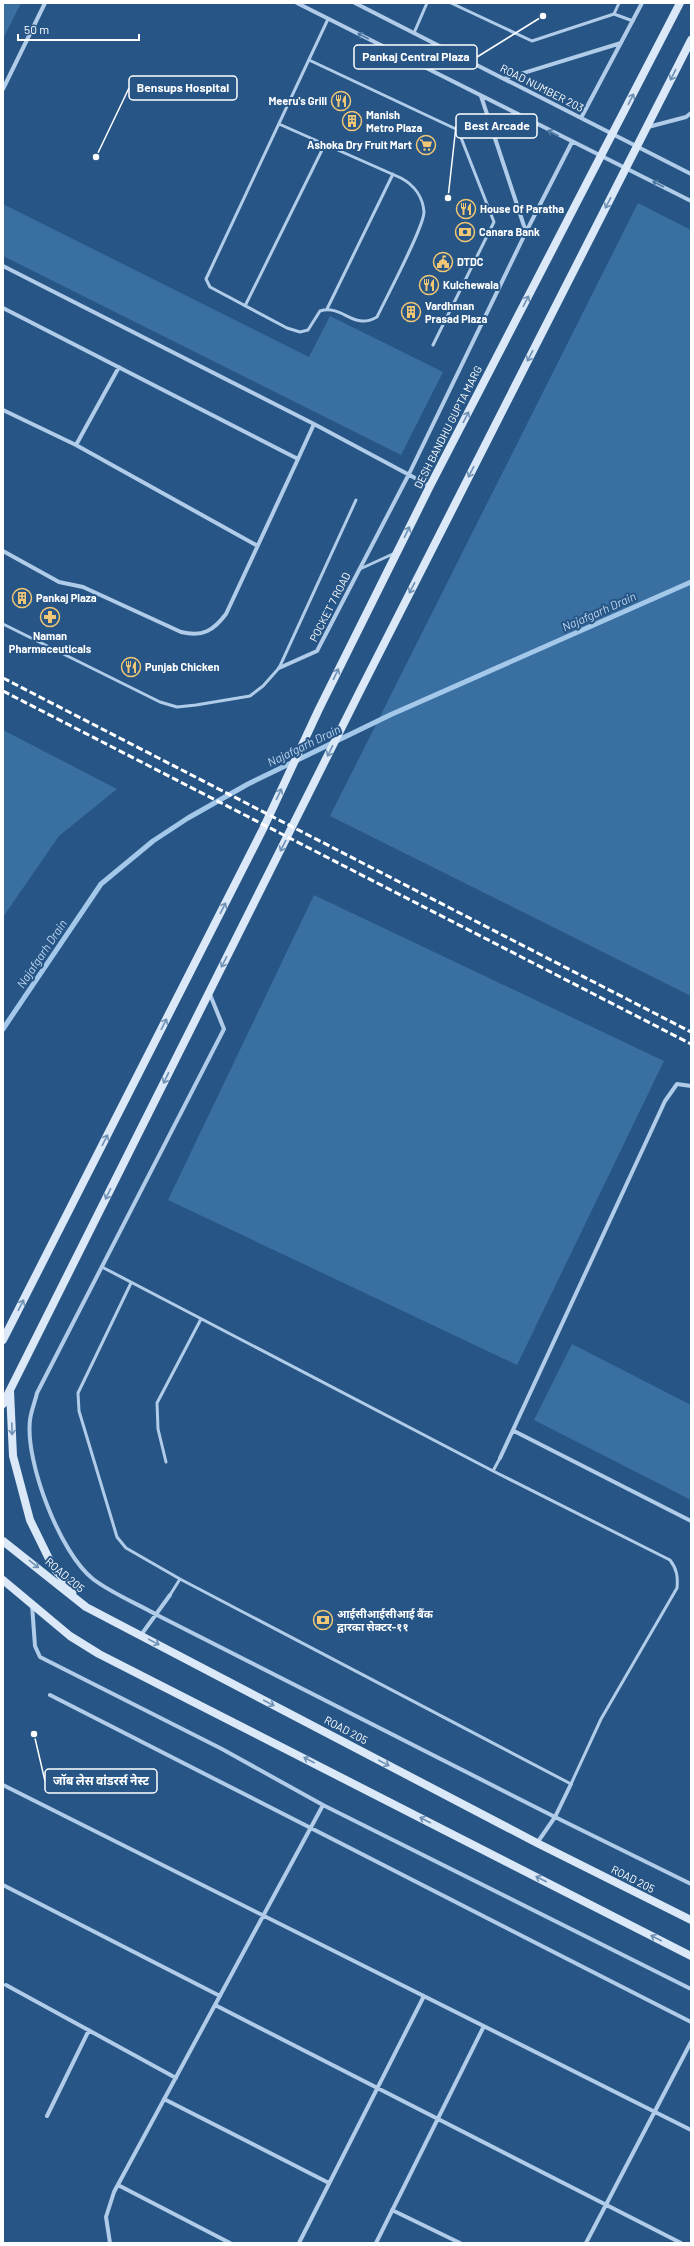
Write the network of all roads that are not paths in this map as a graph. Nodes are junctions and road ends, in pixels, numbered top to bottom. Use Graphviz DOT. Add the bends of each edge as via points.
graph roads {
  1 [pos="45,3"];
  2 [pos="297,3"];
  3 [pos="355,3"];
  4 [pos="427,3"];
  5 [pos="451,3"];
  6 [pos="619,3"];
  7 [pos="642,3"];
  8 [pos="680,3"];
  9 [pos="614,14"];
  10 [pos="328,19"];
  11 [pos="633,21"];
  12 [pos="414,33"];
  13 [pos="691,40"];
  14 [pos="621,43"];
  15 [pos="309,60"];
  16 [pos="504,79"];
  17 [pos="3,89"];
  18 [pos="481,96"];
  19 [pos="691,113"];
  20 [pos="581,118"];
  21 [pos="279,124"];
  22 [pos="647,127"];
  23 [pos="613,133"];
  24 [pos="572,142"];
  25 [pos="325,144"];
  26 [pos="637,146"];
  27 [pos="601,157"];
  28 [pos="626,168"];
  29 [pos="393,174"];
  30 [pos="691,174"];
  31 [pos="691,201"];
  32 [pos="526,232"];
  33 [pos="3,266"];
  34 [pos="245,306"];
  35 [pos="3,308"];
  36 [pos="327,309"];
  37 [pos="433,345"];
  38 [pos="118,367"];
  39 [pos="3,410"];
  40 [pos="314,424"];
  41 [pos="76,445"];
  42 [pos="298,459"];
  43 [pos="409,474"];
  44 [pos="430,486"];
  45 [pos="356,500"];
  46 [pos="256,545"];
  47 [pos="3,551"];
  48 [pos="397,552"];
  49 [pos="358,570"];
  50 [pos="3,624"];
  51 [pos="278,668"];
  52 [pos="209,992"];
  53 [pos="691,1086"];
  54 [pos="102,1267"];
  55 [pos="131,1283"];
  56 [pos="201,1319"];
  57 [pos="3,1340"];
  58 [pos="10,1390"];
  59 [pos="3,1404"];
  60 [pos="514,1431"];
  61 [pos="500,1458"];
  62 [pos="166,1462"];
  63 [pos="493,1471"];
  64 [pos="691,1521"];
  65 [pos="3,1540"];
  66 [pos="180,1579"];
  67 [pos="3,1580"];
  68 [pos="7,1586"];
  69 [pos="170,1595"];
  70 [pos="32,1604"];
  71 [pos="86,1607"];
  72 [pos="157,1615"];
  73 [pos="141,1635"];
  74 [pos="50,1696"];
  75 [pos="571,1784"];
  76 [pos="3,1785"];
  77 [pos="323,1805"];
  78 [pos="555,1817"];
  79 [pos="310,1828"];
  80 [pos="537,1843"];
  81 [pos="691,1884"];
  82 [pos="3,1885"];
  83 [pos="263,1915"];
  84 [pos="691,1920"];
  85 [pos="691,1956"];
  86 [pos="6,1985"];
  87 [pos="691,1989"];
  88 [pos="220,1996"];
  89 [pos="424,1996"];
  90 [pos="215,2005"];
  91 [pos="691,2022"];
  92 [pos="484,2026"];
  93 [pos="89,2030"];
  94 [pos="691,2042"];
  95 [pos="176,2078"];
  96 [pos="377,2088"];
  97 [pos="164,2099"];
  98 [pos="654,2112"];
  99 [pos="47,2116"];
  100 [pos="438,2119"];
  101 [pos="691,2130"];
  102 [pos="329,2183"];
  103 [pos="118,2185"];
  104 [pos="606,2205"];
  105 [pos="392,2210"];
  106 [pos="110,2243"];
  107 [pos="230,2243"];
  108 [pos="299,2243"];
  109 [pos="376,2243"];
  110 [pos="460,2243"];
  111 [pos="586,2243"];
  112 [pos="681,2243"];
  1 -- 17 [label="street"];
  2 -- 10 [label="street"];
  3 -- 12 [label="street, ROAD NUMBER 203"];
  4 -- 12 [label="lane"];
  5 -- 9 [label="lane" via="532,41"];
  6 -- 9 [label="lane"];
  7 -- 11 [label="street"];
  23 -- 8 [label="street, one-way"];
  9 -- 11 [label="lane"];
  10 -- 15 [label="lane"];
  18 -- 10 [label="street, one-way"];
  11 -- 14 [label="street"];
  12 -- 16 [label="street, ROAD NUMBER 203"];
  13 -- 22 [label="street, one-way"];
  14 -- 16 [label="street"];
  14 -- 20 [label="street"];
  15 -- 21 [label="lane"];
  15 -- 37 [label="lane" via="458,130 494,222"];
  16 -- 20 [label="street, ROAD NUMBER 203"];
  24 -- 18 [label="street, one-way"];
  18 -- 32 [label="street"];
  19 -- 22 [label="street" via="686,117"];
  20 -- 23 [label="street, ROAD NUMBER 203"];
  21 -- 25 [label="lane"];
  21 -- 34 [label="lane" via="206,279 210,287"];
  22 -- 26 [label="street"];
  23 -- 26 [label="street, ROAD NUMBER 203"];
  23 -- 27 [label="street, DESH BANDHU GUPTA MARG"];
  24 -- 27 [label="street"];
  24 -- 32 [label="street, POCKET 7 ROAD"];
  25 -- 29 [label="lane"];
  25 -- 34 [label="lane"];
  26 -- 28 [label="street"];
  26 -- 30 [label="street, ROAD NUMBER 203"];
  27 -- 28 [label="street"];
  44 -- 27 [label="street, DESH BANDHU GUPTA MARG, one-way"];
  31 -- 28 [label="street, one-way"];
  28 -- 52 [label="street, one-way"];
  29 -- 36 [label="lane"];
  29 -- 36 [label="lane" via="413,185 423,206 423,219 377,317 362,322"];
  32 -- 43 [label="street, POCKET 7 ROAD"];
  33 -- 40 [label="street"];
  34 -- 36 [label="lane" via="300,332 308,330 320,311"];
  35 -- 38 [label="street"];
  38 -- 41 [label="street"];
  38 -- 42 [label="street"];
  39 -- 41 [label="street"];
  40 -- 42 [label="street"];
  40 -- 43 [label="street"];
  41 -- 46 [label="street"];
  42 -- 46 [label="street"];
  43 -- 44 [label="street"];
  43 -- 49 [label="street, POCKET 7 ROAD"];
  48 -- 44 [label="street, DESH BANDHU GUPTA MARG, one-way"];
  45 -- 51 [label="lane"];
  46 -- 47 [label="street" via="226,614 216,626 194,635 181,632 83,587 59,582"];
  48 -- 49 [label="lane"];
  57 -- 48 [label="street, DESH BANDHU GUPTA MARG, one-way" via="263,829"];
  49 -- 51 [label="street, POCKET 7 ROAD" via="317,651"];
  50 -- 51 [label="lane, POCKET 7 ROAD" via="142,694 177,707 250,696 263,686"];
  52 -- 54 [label="street" via="224,1029"];
  52 -- 58 [label="street, one-way"];
  53 -- 60 [label="street" via="677,1084 665,1101"];
  54 -- 55 [label="lane"];
  54 -- 72 [label="street" via="37,1393 30,1420 33,1460 54,1523 76,1561 94,1580"];
  55 -- 56 [label="lane"];
  55 -- 66 [label="lane" via="78,1393 79,1411 117,1537 126,1548"];
  56 -- 62 [label="lane" via="157,1403 158,1429"];
  56 -- 63 [label="lane"];
  58 -- 59 [label="street"];
  58 -- 71 [label="street, one-way" via="13,1456 30,1520 53,1567"];
  60 -- 61 [label="street"];
  60 -- 64 [label="street"];
  61 -- 63 [label="lane"];
  63 -- 75 [label="lane" via="670,1560 676,1566 677,1588 601,1719"];
  65 -- 71 [label="street, ROAD 205, one-way"];
  66 -- 69 [label="lane"];
  66 -- 75 [label="lane"];
  67 -- 68 [label="street"];
  68 -- 70 [label="street"];
  69 -- 72 [label="street"];
  70 -- 77 [label="street" via="35,1646 40,1657 222,1749"];
  85 -- 70 [label="street, one-way" via="99,1654 70,1636"];
  71 -- 73 [label="street, ROAD 205"];
  72 -- 73 [label="street"];
  72 -- 78 [label="street"];
  73 -- 80 [label="street, ROAD 205, one-way"];
  74 -- 79 [label="street"];
  75 -- 78 [label="street"];
  76 -- 83 [label="street"];
  77 -- 79 [label="street"];
  77 -- 87 [label="street"];
  78 -- 80 [label="street"];
  78 -- 81 [label="street"];
  79 -- 83 [label="street"];
  79 -- 91 [label="street"];
  80 -- 84 [label="street, ROAD 205"];
  82 -- 88 [label="street"];
  83 -- 88 [label="street"];
  83 -- 89 [label="street"];
  86 -- 93 [label="street"];
  88 -- 90 [label="street"];
  89 -- 92 [label="street"];
  89 -- 96 [label="street"];
  90 -- 95 [label="street"];
  90 -- 96 [label="street"];
  92 -- 98 [label="street"];
  92 -- 100 [label="street"];
  93 -- 95 [label="street"];
  93 -- 99 [label="street"];
  94 -- 98 [label="street"];
  95 -- 97 [label="street"];
  96 -- 100 [label="street"];
  96 -- 102 [label="street"];
  97 -- 102 [label="street"];
  97 -- 103 [label="street"];
  98 -- 101 [label="street"];
  98 -- 104 [label="street"];
  100 -- 104 [label="street"];
  100 -- 105 [label="street"];
  102 -- 108 [label="street"];
  103 -- 106 [label="street" via="106,2217"];
  103 -- 107 [label="street"];
  104 -- 111 [label="street"];
  104 -- 112 [label="street"];
  105 -- 109 [label="street"];
  105 -- 110 [label="street"];
}
